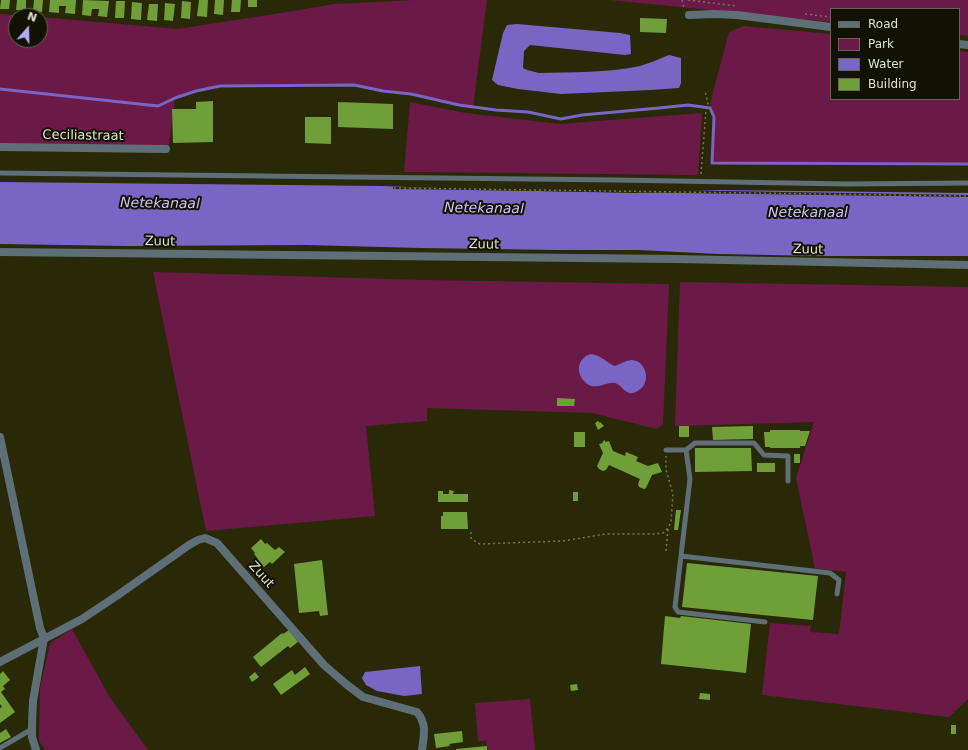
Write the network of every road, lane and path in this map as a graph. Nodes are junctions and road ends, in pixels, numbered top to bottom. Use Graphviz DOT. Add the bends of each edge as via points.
graph roads {
  1 [pos="689,15"];
  2 [pos="830,27"];
  3 [pos="705,91"];
  4 [pos="0,147"];
  5 [pos="166,149"];
  6 [pos="0,174"];
  7 [pos="700,182"];
  8 [pos="968,182"];
  9 [pos="394,188"];
  10 [pos="968,196"];
  11 [pos="0,252"];
  12 [pos="968,265"];
  13 [pos="0,437"];
  14 [pos="666,450"];
  15 [pos="686,450"];
  16 [pos="788,481"];
  17 [pos="668,528"];
  18 [pos="471,532"];
  19 [pos="666,551"];
  20 [pos="681,556"];
  21 [pos="837,594"];
  22 [pos="765,622"];
  23 [pos="44,638"];
  24 [pos="0,662"];
  25 [pos="32,729"];
  26 [pos="0,748"];
  27 [pos="36,750"];
  28 [pos="422,750"];
  1 -- 2 [label="street" via="737,15"];
  3 -- 7 [label="path" via="708,104"];
  4 -- 5 [label="street, Ceciliastraat"];
  6 -- 7 [label="lane"];
  7 -- 8 [label="lane"];
  9 -- 10 [label="path"];
  11 -- 12 [label="street, Zuut" via="676,259"];
  13 -- 23 [label="street"];
  14 -- 15 [label="lane"];
  14 -- 17 [label="path" via="666,470 673,494 671,522"];
  15 -- 16 [label="lane" via="695,443 754,443 764,455 788,456"];
  15 -- 20 [label="lane" via="690,479"];
  17 -- 18 [label="path" via="663,533 654,534 606,534 563,541 480,544 471,538"];
  17 -- 19 [label="path"];
  20 -- 21 [label="lane" via="830,572 839,580"];
  20 -- 22 [label="lane" via="675,607 678,612"];
  23 -- 24 [label="street, Zuut"];
  23 -- 25 [label="street" via="33,701"];
  23 -- 28 [label="street, Zuut" via="82,619 189,545 205,538 217,543 324,665 355,691 363,697 417,712 424,724"];
  25 -- 26 [label="lane"];
  25 -- 27 [label="street"];
}
